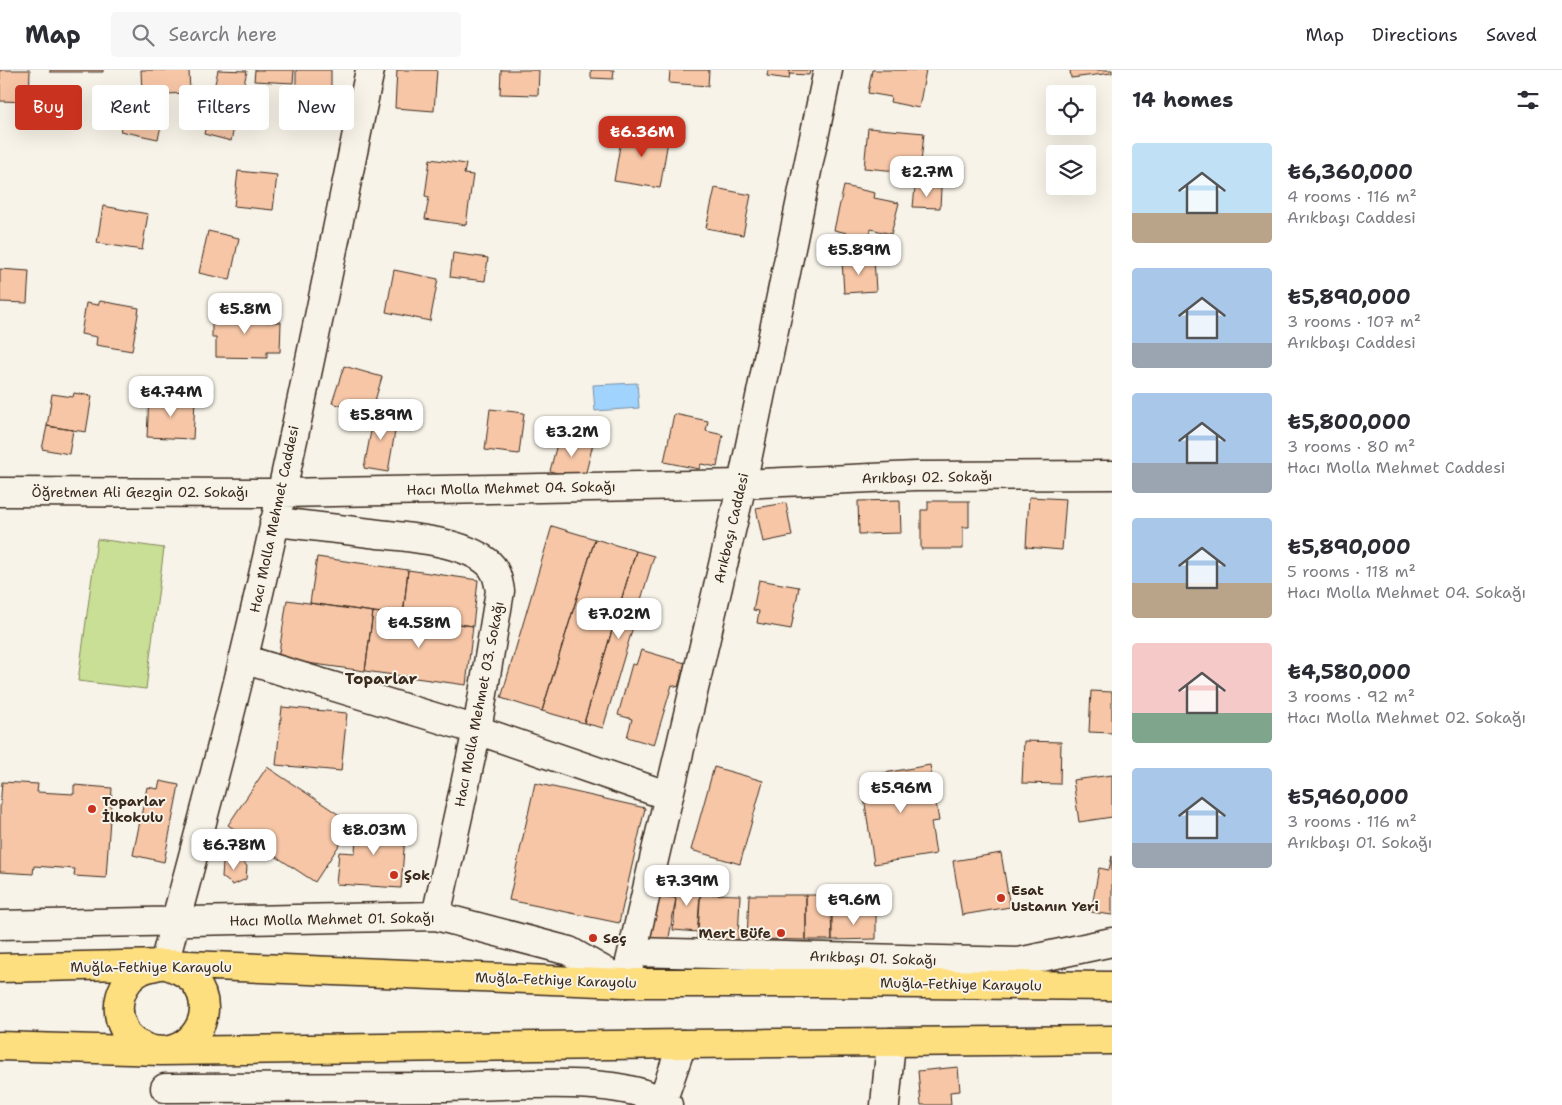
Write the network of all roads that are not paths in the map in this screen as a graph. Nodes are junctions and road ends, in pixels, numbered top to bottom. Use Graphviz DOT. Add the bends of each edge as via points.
graph roads {
  1 [pos="370,70"];
  2 [pos="828,70"];
  3 [pos="1112,475"];
  4 [pos="742,484"];
  5 [pos="0,492"];
  6 [pos="281,493"];
  7 [pos="274,522"];
  8 [pos="244,659"];
  9 [pos="477,730"];
  10 [pos="669,796"];
  11 [pos="436,916"];
  12 [pos="175,922"];
  13 [pos="0,925"];
  14 [pos="1112,942"];
  15 [pos="632,952"];
  16 [pos="164,964"];
  17 [pos="0,968"];
  18 [pos="625,983"];
  19 [pos="1112,986"];
  20 [pos="1112,1040"];
  21 [pos="891,1042"];
  22 [pos="682,1044"];
  23 [pos="0,1046"];
  24 [pos="161,1051"];
  25 [pos="164,1096"];
  26 [pos="664,1104"];
  27 [pos="885,1105"];
  1 -- 6 [label="street, Hacı Molla Mehmet Caddesi"];
  2 -- 4 [label="street, Arıkbaşı Caddesi"];
  3 -- 4 [label="street, Arıkbaşı 02. Sokağı" via="915,476"];
  4 -- 6 [label="street, Hacı Molla Mehmet 04. Sokağı"];
  4 -- 10 [label="street, Arıkbaşı Caddesi"];
  5 -- 6 [label="street, Öğretmen Ali Gezgin 02. Sokağı"];
  6 -- 7 [label="street, Hacı Molla Mehmet Caddesi"];
  7 -- 8 [label="street, Hacı Molla Mehmet Caddesi"];
  7 -- 9 [label="street, Hacı Molla Mehmet 03. Sokağı" via="418,539 449,545 486,561 497,574 500,591"];
  8 -- 9 [label="street"];
  8 -- 12 [label="street, Hacı Molla Mehmet Caddesi"];
  9 -- 10 [label="street"];
  9 -- 11 [label="street, Hacı Molla Mehmet 03. Sokağı"];
  10 -- 15 [label="street, Arıkbaşı Caddesi"];
  11 -- 12 [label="street, Hacı Molla Mehmet 01. Sokağı"];
  11 -- 18 [label="street, Hacı Molla Mehmet 01. Sokağı" via="569,951"];
  12 -- 13 [label="street, Hacı Molla Mehmet 01. Sokağı"];
  12 -- 16 [label="street, Hacı Molla Mehmet Caddesi"];
  14 -- 15 [label="street, Arıkbaşı 01. Sokağı" via="1019,962"];
  15 -- 18 [label="street, Arıkbaşı Caddesi"];
  16 -- 17 [label="highway, Muğla-Fethiye Karayolu"];
  16 -- 18 [label="highway, Muğla-Fethiye Karayolu"];
  16 -- 24 [label="highway" via="194,981 204,1006 197,1032 187,1043"];
  16 -- 24 [label="highway" via="142,970 131,978 122,990 118,1004 124,1032 147,1049"];
  18 -- 19 [label="highway, Muğla-Fethiye Karayolu"];
  20 -- 21 [label="highway"];
  21 -- 22 [label="highway"];
  21 -- 27 [label="street"];
  22 -- 24 [label="highway"];
  22 -- 26 [label="street"];
  23 -- 24 [label="highway"];
  24 -- 25 [label="street"];
  25 -- 26 [label="street" via="592,1085 617,1087"];
}
